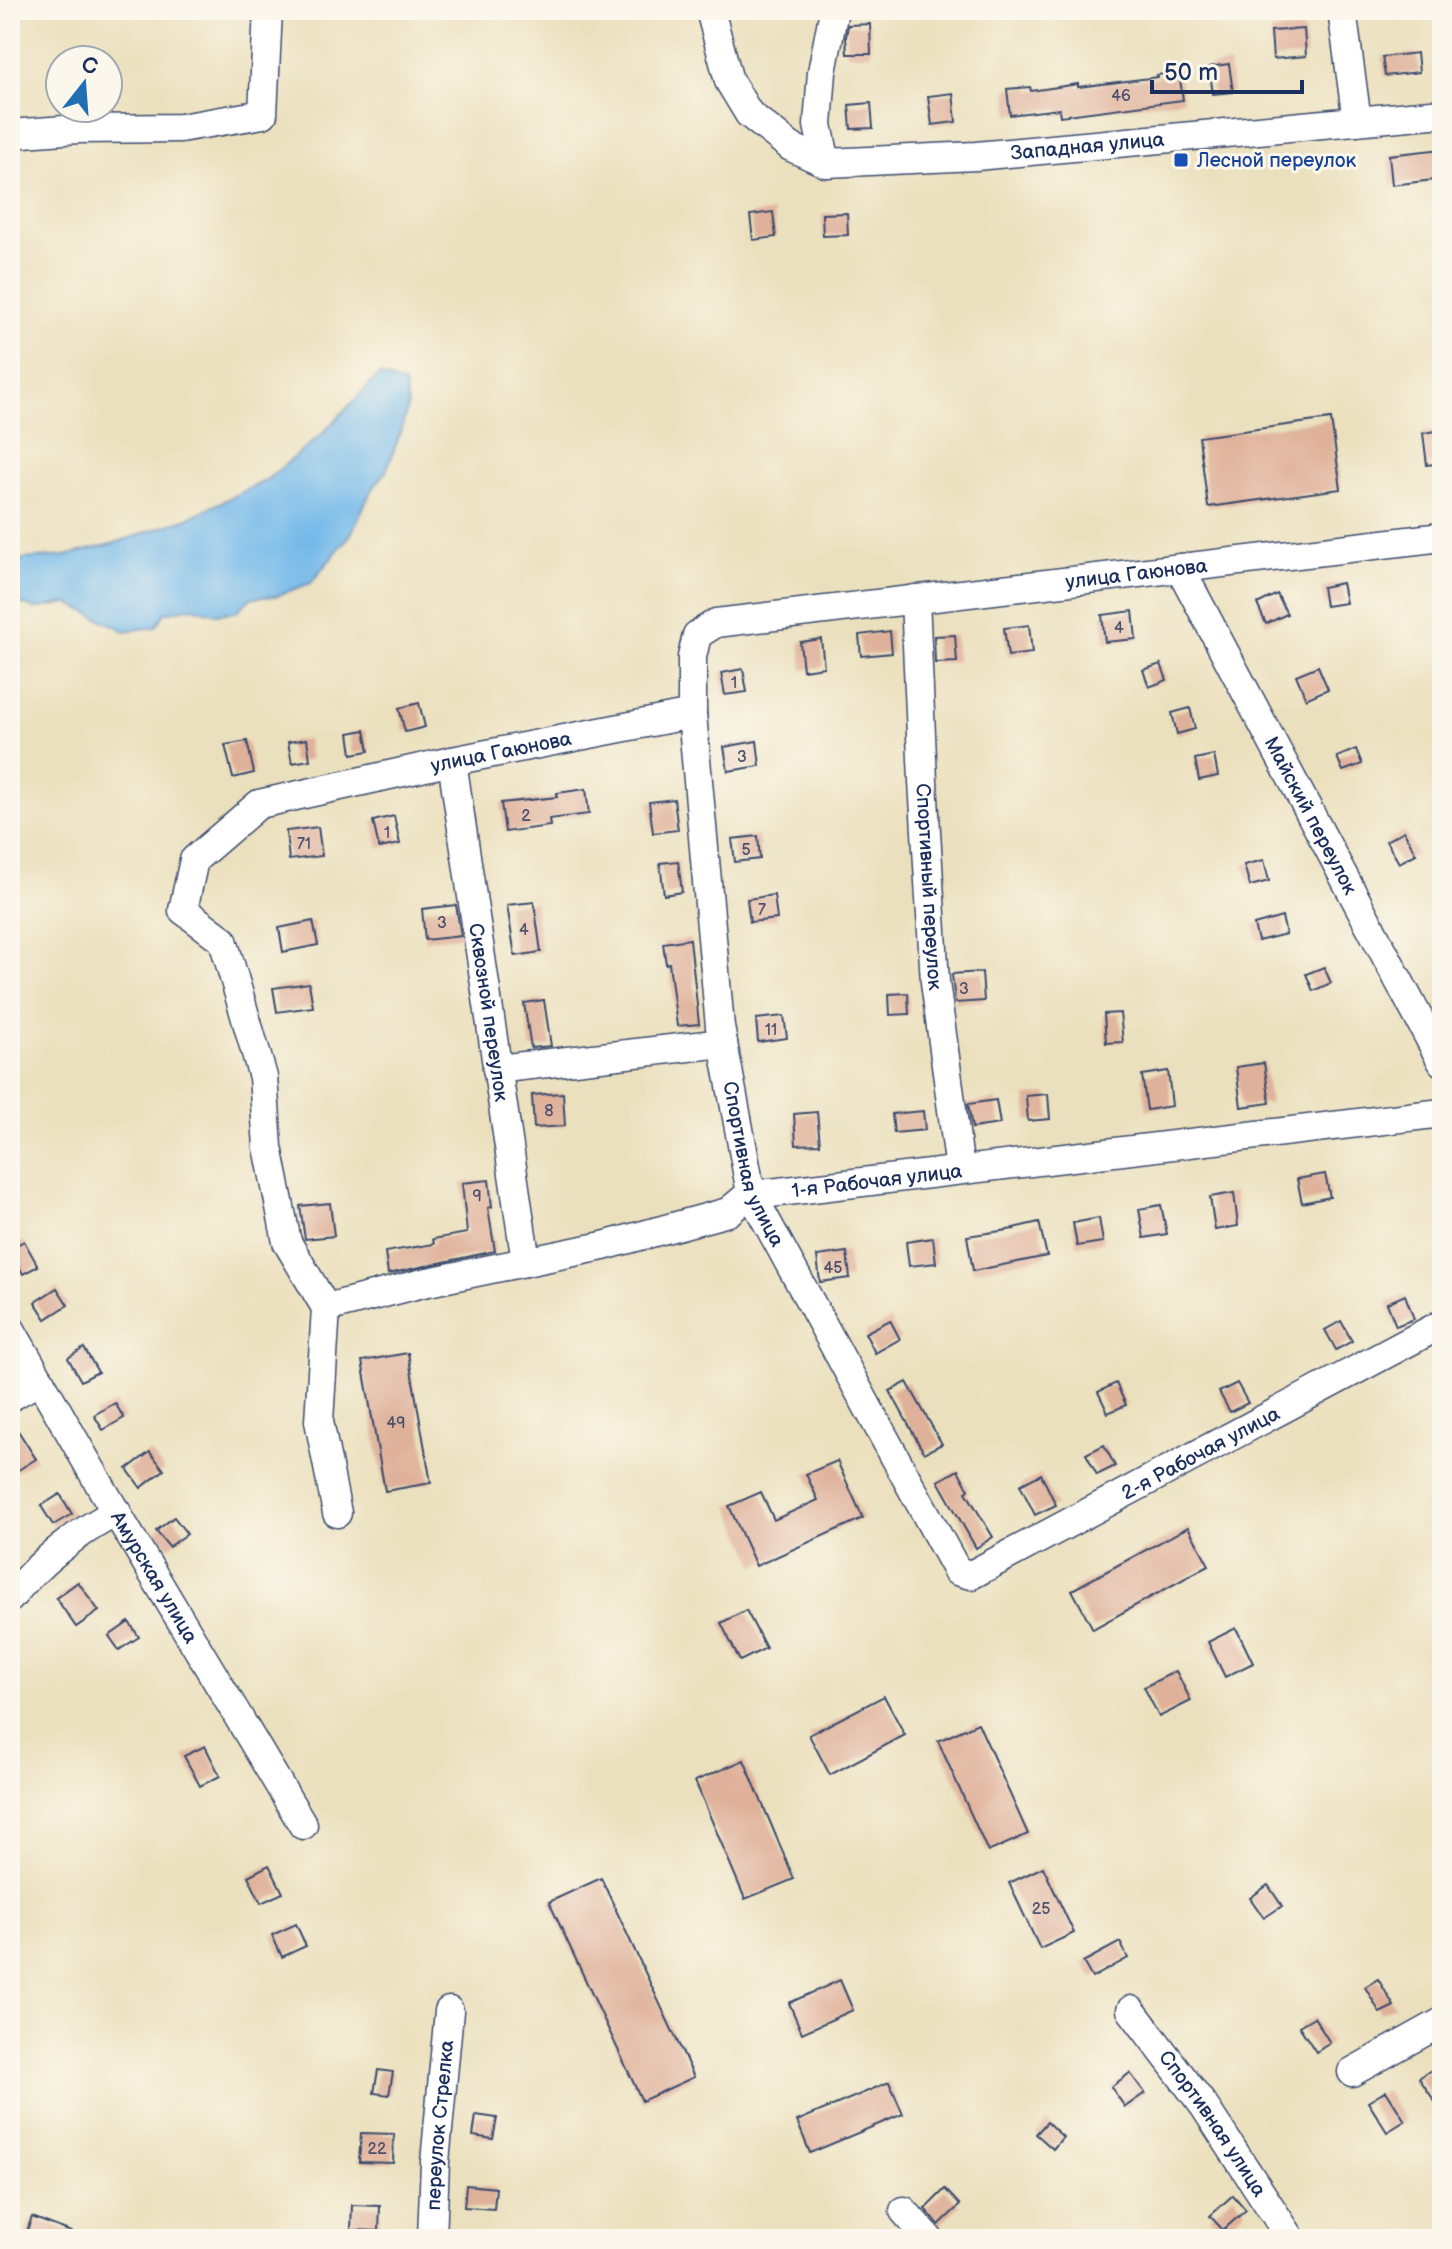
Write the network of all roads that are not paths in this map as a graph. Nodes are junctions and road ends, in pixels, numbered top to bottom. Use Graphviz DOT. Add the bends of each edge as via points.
graph roads {
  1 [pos="268,10"];
  2 [pos="710,10"];
  3 [pos="834,10"];
  4 [pos="1342,10"];
  5 [pos="1442,113"];
  6 [pos="1357,121"];
  7 [pos="10,134"];
  8 [pos="826,163"];
  9 [pos="1442,537"];
  10 [pos="1180,568"];
  11 [pos="915,599"];
  12 [pos="692,714"];
  13 [pos="452,761"];
  14 [pos="723,1043"];
  15 [pos="1442,1062"];
  16 [pos="497,1069"];
  17 [pos="1442,1113"];
  18 [pos="960,1170"];
  19 [pos="751,1193"];
  20 [pos="526,1262"];
  21 [pos="326,1308"];
  22 [pos="1442,1324"];
  23 [pos="10,1328"];
  24 [pos="40,1380"];
  25 [pos="10,1397"];
  26 [pos="117,1512"];
  27 [pos="337,1513"];
  28 [pos="957,1571"];
  29 [pos="10,1598"];
  30 [pos="303,1825"];
  31 [pos="1131,2010"];
  32 [pos="449,2011"];
  33 [pos="1442,2022"];
  34 [pos="1352,2072"];
  35 [pos="904,2211"];
  36 [pos="432,2239"];
  37 [pos="929,2239"];
  38 [pos="1291,2239"];
  1 -- 7 [label="street" via="263,114 180,128"];
  2 -- 8 [label="street" via="729,81 749,114 791,147"];
  3 -- 8 [label="street" via="818,125"];
  4 -- 6 [label="street"];
  5 -- 6 [label="street, Западная улица"];
  6 -- 8 [label="street, Западная улица" via="976,156"];
  9 -- 10 [label="street, улица Гаюнова"];
  10 -- 11 [label="street, улица Гаюнова"];
  10 -- 15 [label="street, Майский переулок"];
  11 -- 12 [label="street, улица Гаюнова" via="716,623 697,635"];
  11 -- 18 [label="street, Спортивный переулок" via="935,982"];
  12 -- 13 [label="street, улица Гаюнова"];
  12 -- 14 [label="street, Спортивная улица"];
  13 -- 16 [label="street, Сквозной переулок"];
  13 -- 21 [label="street, улица Гаюнова" via="259,804 194,860 183,910 223,940 263,1077 268,1147 287,1242"];
  14 -- 16 [label="street"];
  14 -- 19 [label="street, Спортивная улица"];
  16 -- 20 [label="street, Сквозной переулок"];
  17 -- 18 [label="street, 1-я Рабочая улица"];
  18 -- 19 [label="street, 1-я Рабочая улица"];
  19 -- 20 [label="street, 1-я Рабочая улица" via="728,1212"];
  19 -- 28 [label="street, Спортивная улица"];
  20 -- 21 [label="street, 1-я Рабочая улица"];
  21 -- 27 [label="street" via="319,1421"];
  22 -- 28 [label="street, 2-я Рабочая улица" via="971,1575"];
  23 -- 24 [label="street, Амурская улица"];
  24 -- 25 [label="street"];
  24 -- 26 [label="street, Амурская улица"];
  26 -- 29 [label="street" via="56,1552"];
  26 -- 30 [label="street, Амурская улица"];
  31 -- 38 [label="street, Спортивная улица" via="1204,2106"];
  32 -- 36 [label="street, переулок Стрелка"];
  33 -- 34 [label="street"];
  35 -- 37 [label="street"];
}
